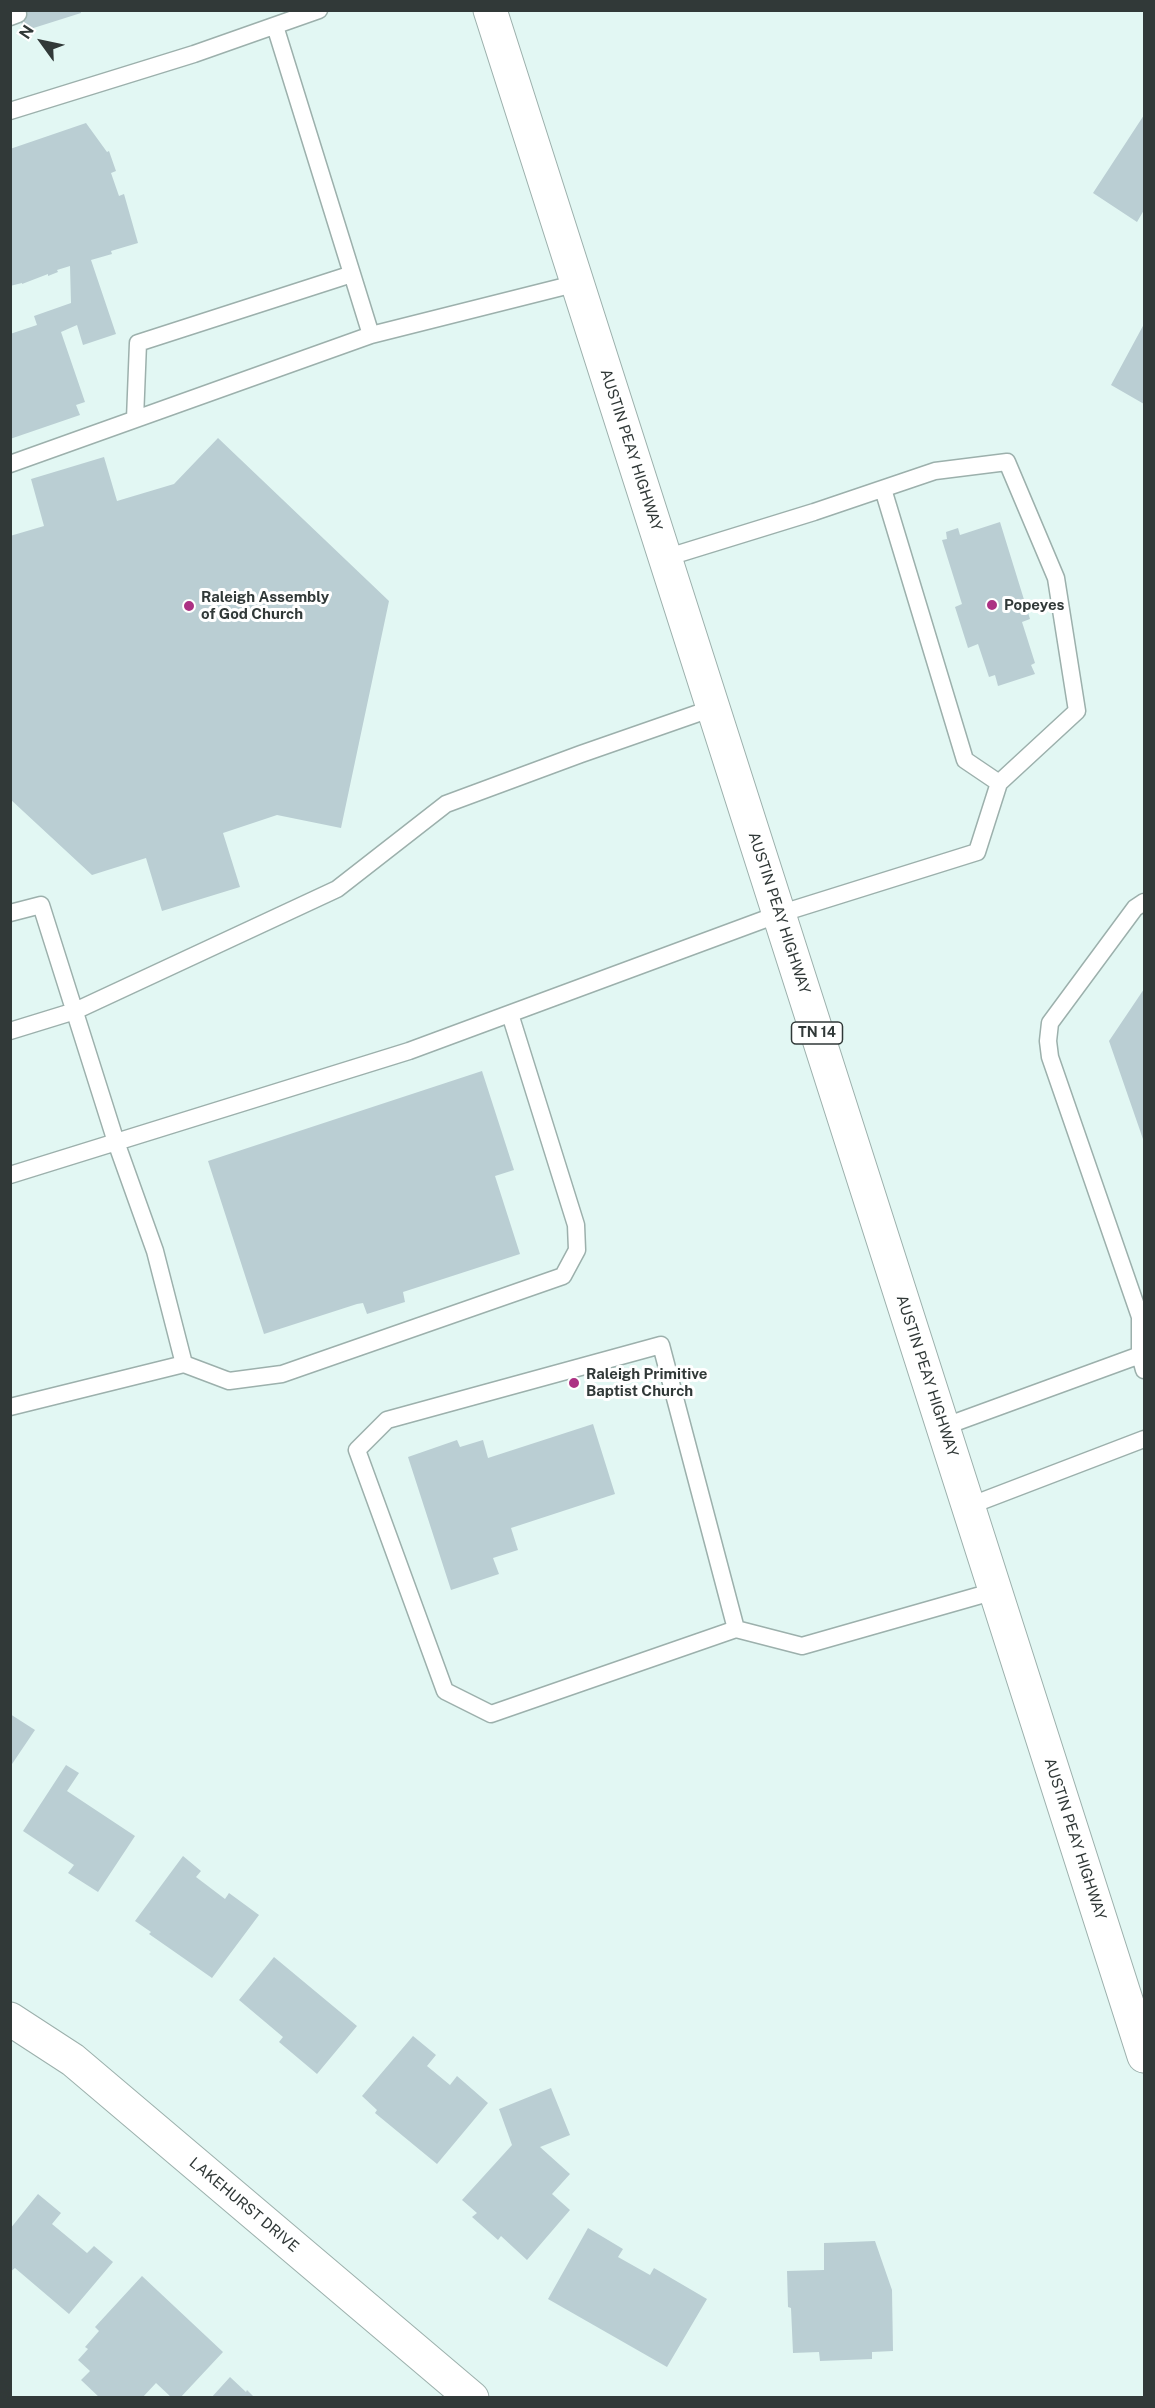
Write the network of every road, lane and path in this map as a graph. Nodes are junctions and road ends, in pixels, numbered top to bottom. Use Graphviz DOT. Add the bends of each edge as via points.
graph roads {
  1 [pos="319,10"];
  2 [pos="490,10"];
  3 [pos="275,27"];
  4 [pos="10,111"];
  5 [pos="352,274"];
  6 [pos="578,283"];
  7 [pos="371,335"];
  8 [pos="135,419"];
  9 [pos="10,464"];
  10 [pos="882,489"];
  11 [pos="665,558"];
  12 [pos="713,708"];
  13 [pos="999,783"];
  14 [pos="1144,902"];
  15 [pos="10,913"];
  16 [pos="779,914"];
  17 [pos="75,1011"];
  18 [pos="510,1014"];
  19 [pos="10,1031"];
  20 [pos="116,1142"];
  21 [pos="10,1175"];
  22 [pos="1143,1359"];
  23 [pos="184,1364"];
  24 [pos="10,1407"];
  25 [pos="943,1427"];
  26 [pos="1144,1439"];
  27 [pos="969,1506"];
  28 [pos="996,1591"];
  29 [pos="736,1629"];
  30 [pos="10,2019"];
  31 [pos="1144,2056"];
  32 [pos="472,2397"];
  1 -- 3 [label="lane"];
  2 -- 6 [label="main road, AUSTIN PEAY HIGHWAY / TN 14"];
  3 -- 4 [label="lane"];
  3 -- 5 [label="lane"];
  5 -- 7 [label="lane"];
  5 -- 8 [label="lane" via="138,343"];
  6 -- 7 [label="lane"];
  6 -- 11 [label="main road, AUSTIN PEAY HIGHWAY / TN 14"];
  7 -- 8 [label="lane"];
  8 -- 9 [label="lane"];
  10 -- 11 [label="lane"];
  10 -- 13 [label="lane" via="965,760"];
  10 -- 13 [label="lane" via="935,471 1007,462 1056,578 1077,711"];
  11 -- 12 [label="main road, AUSTIN PEAY HIGHWAY / TN 14"];
  12 -- 16 [label="main road, AUSTIN PEAY HIGHWAY / TN 14"];
  12 -- 17 [label="lane" via="446,804 337,889"];
  13 -- 16 [label="lane" via="977,852"];
  14 -- 22 [label="lane" via="1135,908 1050,1023 1048,1041 1050,1057 1140,1317"];
  15 -- 17 [label="lane" via="41,905"];
  16 -- 18 [label="lane"];
  16 -- 25 [label="main road, AUSTIN PEAY HIGHWAY / TN 14"];
  17 -- 19 [label="lane"];
  17 -- 20 [label="lane"];
  18 -- 20 [label="lane" via="409,1051"];
  18 -- 23 [label="lane" via="576,1225 577,1251 563,1276 282,1374 229,1381"];
  20 -- 21 [label="lane"];
  20 -- 23 [label="lane" via="155,1251"];
  22 -- 25 [label="lane"];
  23 -- 24 [label="lane"];
  25 -- 27 [label="main road, AUSTIN PEAY HIGHWAY / TN 14"];
  26 -- 27 [label="lane"];
  27 -- 28 [label="main road, AUSTIN PEAY HIGHWAY / TN 14"];
  28 -- 29 [label="lane" via="802,1646"];
  28 -- 31 [label="main road, AUSTIN PEAY HIGHWAY / TN 14"];
  29 -- 29 [label="lane" via="661,1345 387,1420 357,1450 445,1691 491,1714"];
  30 -- 32 [label="main road, LAKEHURST DRIVE" via="73,2060"];
}
